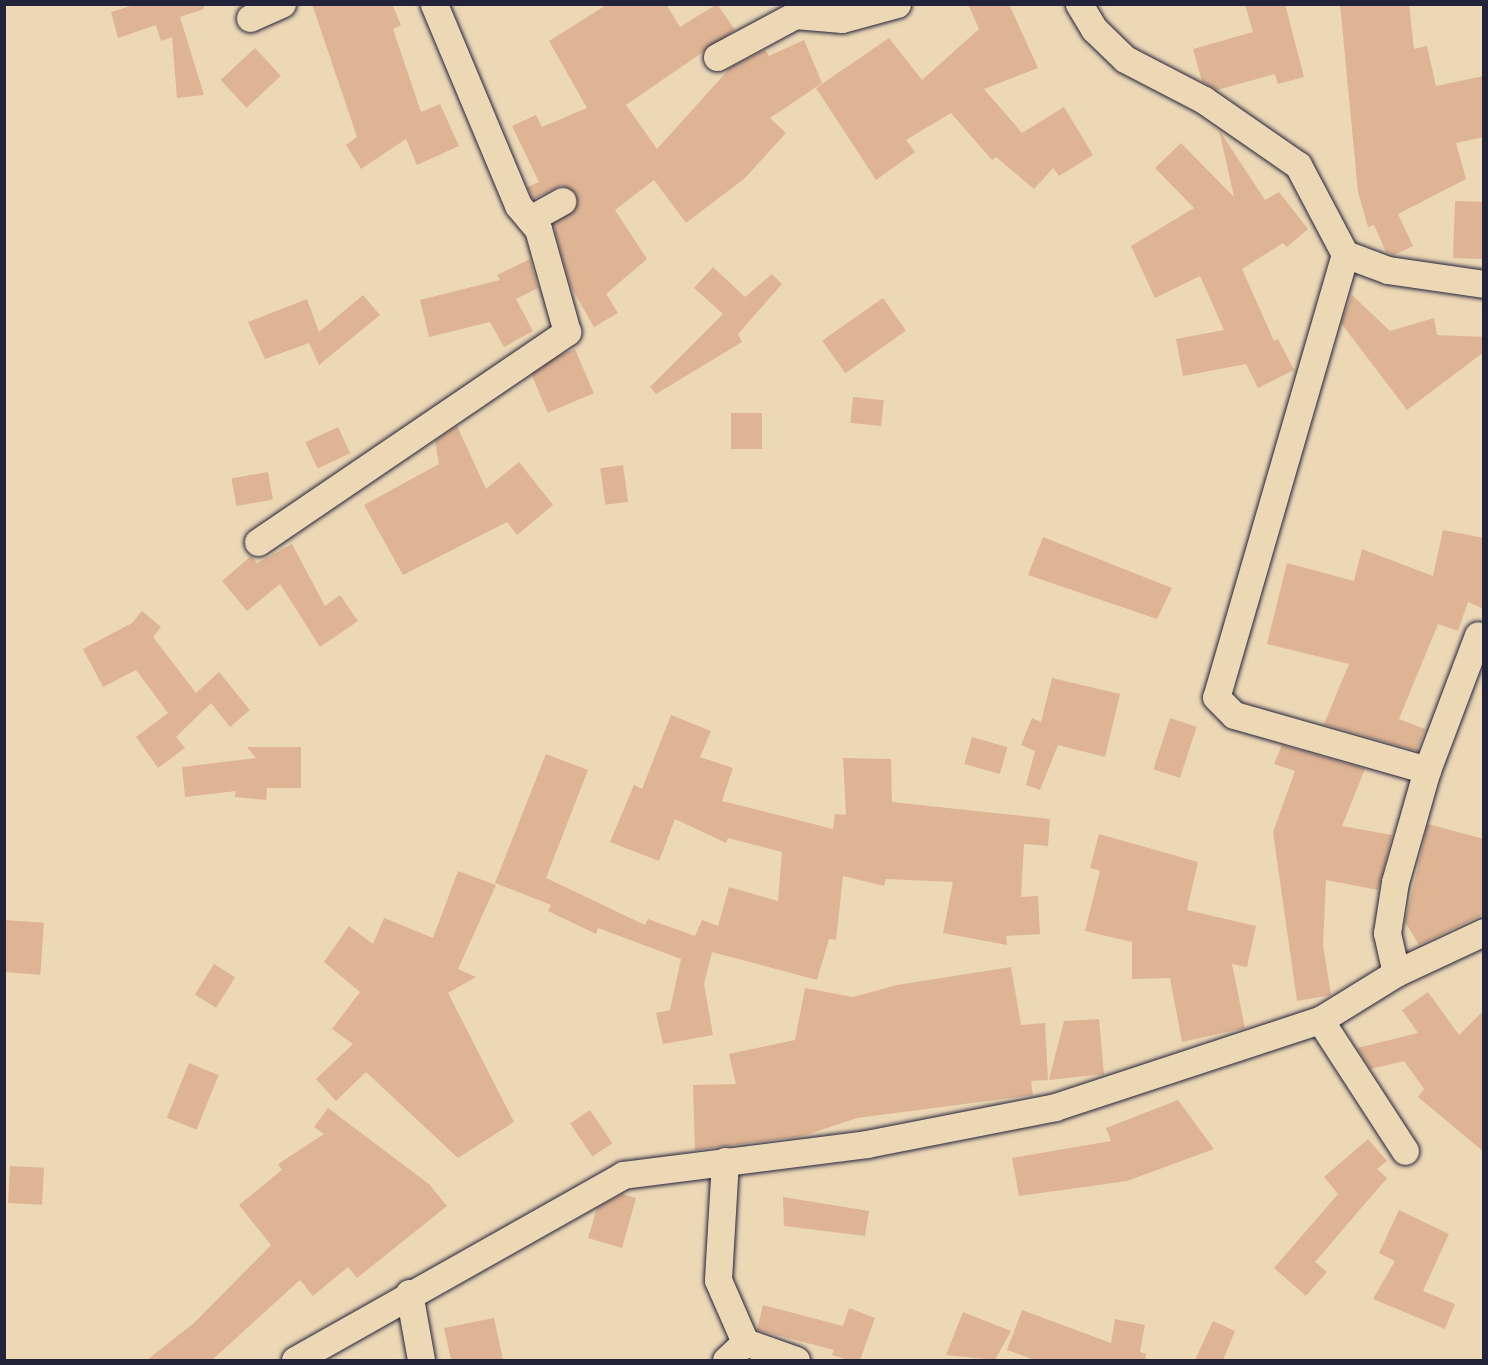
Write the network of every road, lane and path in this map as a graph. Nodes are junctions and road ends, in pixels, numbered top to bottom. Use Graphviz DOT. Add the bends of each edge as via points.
graph roads {
  1 [pos="282,4"];
  2 [pos="434,4"];
  3 [pos="897,4"];
  4 [pos="1079,4"];
  5 [pos="250,18"];
  6 [pos="717,57"];
  7 [pos="562,201"];
  8 [pos="530,219"];
  9 [pos="1345,254"];
  10 [pos="1484,284"];
  11 [pos="258,542"];
  12 [pos="1478,635"];
  13 [pos="1427,770"];
  14 [pos="1484,932"];
  15 [pos="1396,973"];
  16 [pos="1320,1020"];
  17 [pos="1405,1151"];
  18 [pos="725,1161"];
  19 [pos="409,1293"];
  20 [pos="736,1351"];
  21 [pos="295,1360"];
  22 [pos="421,1360"];
  23 [pos="796,1360"];
  1 -- 5 [label="street"];
  2 -- 8 [label="street" via="518,205"];
  3 -- 6 [label="street" via="842,19 795,15"];
  4 -- 9 [label="street" via="1094,29 1125,59 1204,100 1298,165"];
  7 -- 8 [label="street"];
  8 -- 11 [label="street" via="538,229 567,333"];
  9 -- 10 [label="street" via="1388,270"];
  9 -- 13 [label="street" via="1216,697 1234,715"];
  12 -- 13 [label="street"];
  13 -- 15 [label="street" via="1395,882 1387,933"];
  14 -- 15 [label="street"];
  15 -- 16 [label="street"];
  16 -- 17 [label="street"];
  16 -- 18 [label="street" via="1055,1107 867,1144"];
  18 -- 19 [label="street" via="623,1176"];
  18 -- 20 [label="street" via="718,1280"];
  19 -- 21 [label="street"];
  19 -- 22 [label="street"];
  20 -- 23 [label="street"];
}
